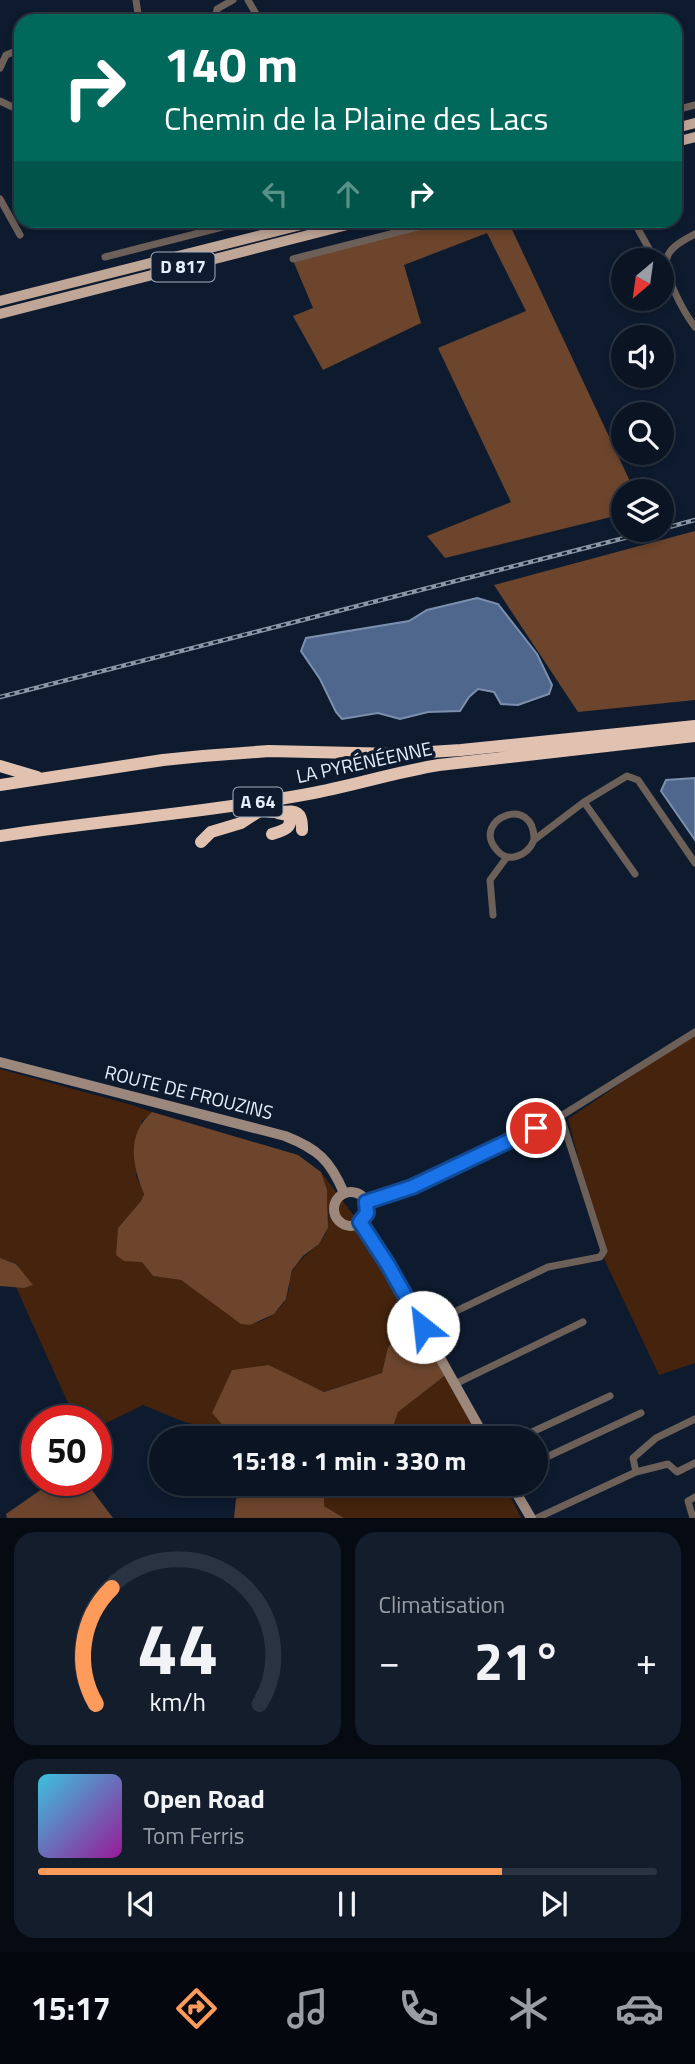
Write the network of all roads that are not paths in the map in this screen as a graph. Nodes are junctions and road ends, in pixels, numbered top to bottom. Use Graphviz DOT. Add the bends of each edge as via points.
graph roads {
  1 [pos="233,0"];
  2 [pos="216,14"];
  3 [pos="14,52"];
  4 [pos="0,68"];
  5 [pos="0,199"];
  6 [pos="14,224"];
  7 [pos="16,228"];
  8 [pos="219,228"];
  9 [pos="290,228"];
  10 [pos="336,228"];
  11 [pos="414,228"];
  12 [pos="637,228"];
  13 [pos="695,234"];
  14 [pos="20,235"];
  15 [pos="649,248"];
  16 [pos="674,249"];
  17 [pos="105,257"];
  18 [pos="293,259"];
  19 [pos="674,289"];
  20 [pos="0,302"];
  21 [pos="0,314"];
  22 [pos="695,327"];
  23 [pos="695,726"];
  24 [pos="695,736"];
  25 [pos="0,766"];
  26 [pos="41,778"];
  27 [pos="0,785"];
  28 [pos="277,799"];
  29 [pos="584,803"];
  30 [pos="231,806"];
  31 [pos="260,810"];
  32 [pos="276,813"];
  33 [pos="241,823"];
  34 [pos="302,830"];
  35 [pos="272,834"];
  36 [pos="0,836"];
  37 [pos="534,840"];
  38 [pos="201,842"];
  39 [pos="507,857"];
  40 [pos="695,863"];
  41 [pos="635,874"];
  42 [pos="493,915"];
  43 [pos="695,1031"];
  44 [pos="0,1062"];
  45 [pos="560,1114"];
  46 [pos="344,1193"];
  47 [pos="366,1202"];
  48 [pos="360,1222"];
  49 [pos="583,1322"];
  50 [pos="423,1327"];
  51 [pos="455,1384"];
  52 [pos="610,1396"];
  53 [pos="641,1413"];
  54 [pos="695,1419"];
  55 [pos="478,1426"];
  56 [pos="545,1426"];
  57 [pos="548,1456"];
  58 [pos="695,1463"];
  59 [pos="636,1472"];
  60 [pos="518,1496"];
  61 [pos="695,1497"];
  62 [pos="531,1518"];
  63 [pos="537,1518"];
  64 [pos="693,1518"];
  1 -- 2 [label="street"];
  3 -- 4 [label="street" via="6,55"];
  5 -- 6 [label="street"];
  7 -- 14 [label="street"];
  8 -- 17 [label="street"];
  9 -- 20 [label="main road, D 817"];
  10 -- 21 [label="main road, D 817"];
  11 -- 18 [label="street"];
  12 -- 15 [label="street"];
  13 -- 16 [label="street"];
  19 -- 22 [label="street"];
  23 -- 26 [label="highway, LA PYRÉNÉENNE" via="436,752 230,754"];
  24 -- 28 [label="highway, LA PYRÉNÉENNE / A 64" via="439,765"];
  25 -- 26 [label="highway"];
  26 -- 27 [label="highway, LA PYRÉNÉENNE"];
  28 -- 30 [label="highway, LA PYRÉNÉENNE / A 64"];
  28 -- 31 [label="highway"];
  29 -- 37 [label="street"];
  29 -- 40 [label="street" via="627,776 638,780"];
  29 -- 41 [label="street"];
  30 -- 31 [label="highway"];
  30 -- 36 [label="highway, LA PYRÉNÉENNE / A 64"];
  31 -- 32 [label="highway"];
  31 -- 33 [label="highway"];
  32 -- 33 [label="highway"];
  32 -- 34 [label="highway" via="297,813"];
  32 -- 35 [label="highway" via="288,815 290,824 285,831"];
  33 -- 38 [label="highway" via="211,832"];
  37 -- 39 [label="street" via="523,855"];
  37 -- 39 [label="street" via="533,827 522,816 501,817 492,827 491,839 496,850"];
  39 -- 42 [label="street" via="489,880"];
  43 -- 45 [label="street"];
  44 -- 46 [label="main road, ROUTE DE FROUZINS" via="285,1136 323,1158"];
  45 -- 47 [label="street" via="412,1187"];
  45 -- 50 [label="street" via="604,1251 600,1257 548,1267"];
  46 -- 47 [label="main road" via="355,1192"];
  46 -- 48 [label="main road" via="334,1206 336,1217 350,1225"];
  47 -- 48 [label="main road" via="367,1213"];
  48 -- 50 [label="main road"];
  49 -- 51 [label="street"];
  50 -- 51 [label="main road"];
  51 -- 55 [label="main road"];
  52 -- 56 [label="street"];
  53 -- 57 [label="street"];
  54 -- 59 [label="street" via="656,1438 633,1458"];
  58 -- 59 [label="street" via="677,1472 668,1464"];
  59 -- 63 [label="street"];
  60 -- 62 [label="main road"];
  61 -- 64 [label="street" via="688,1501"];
}
